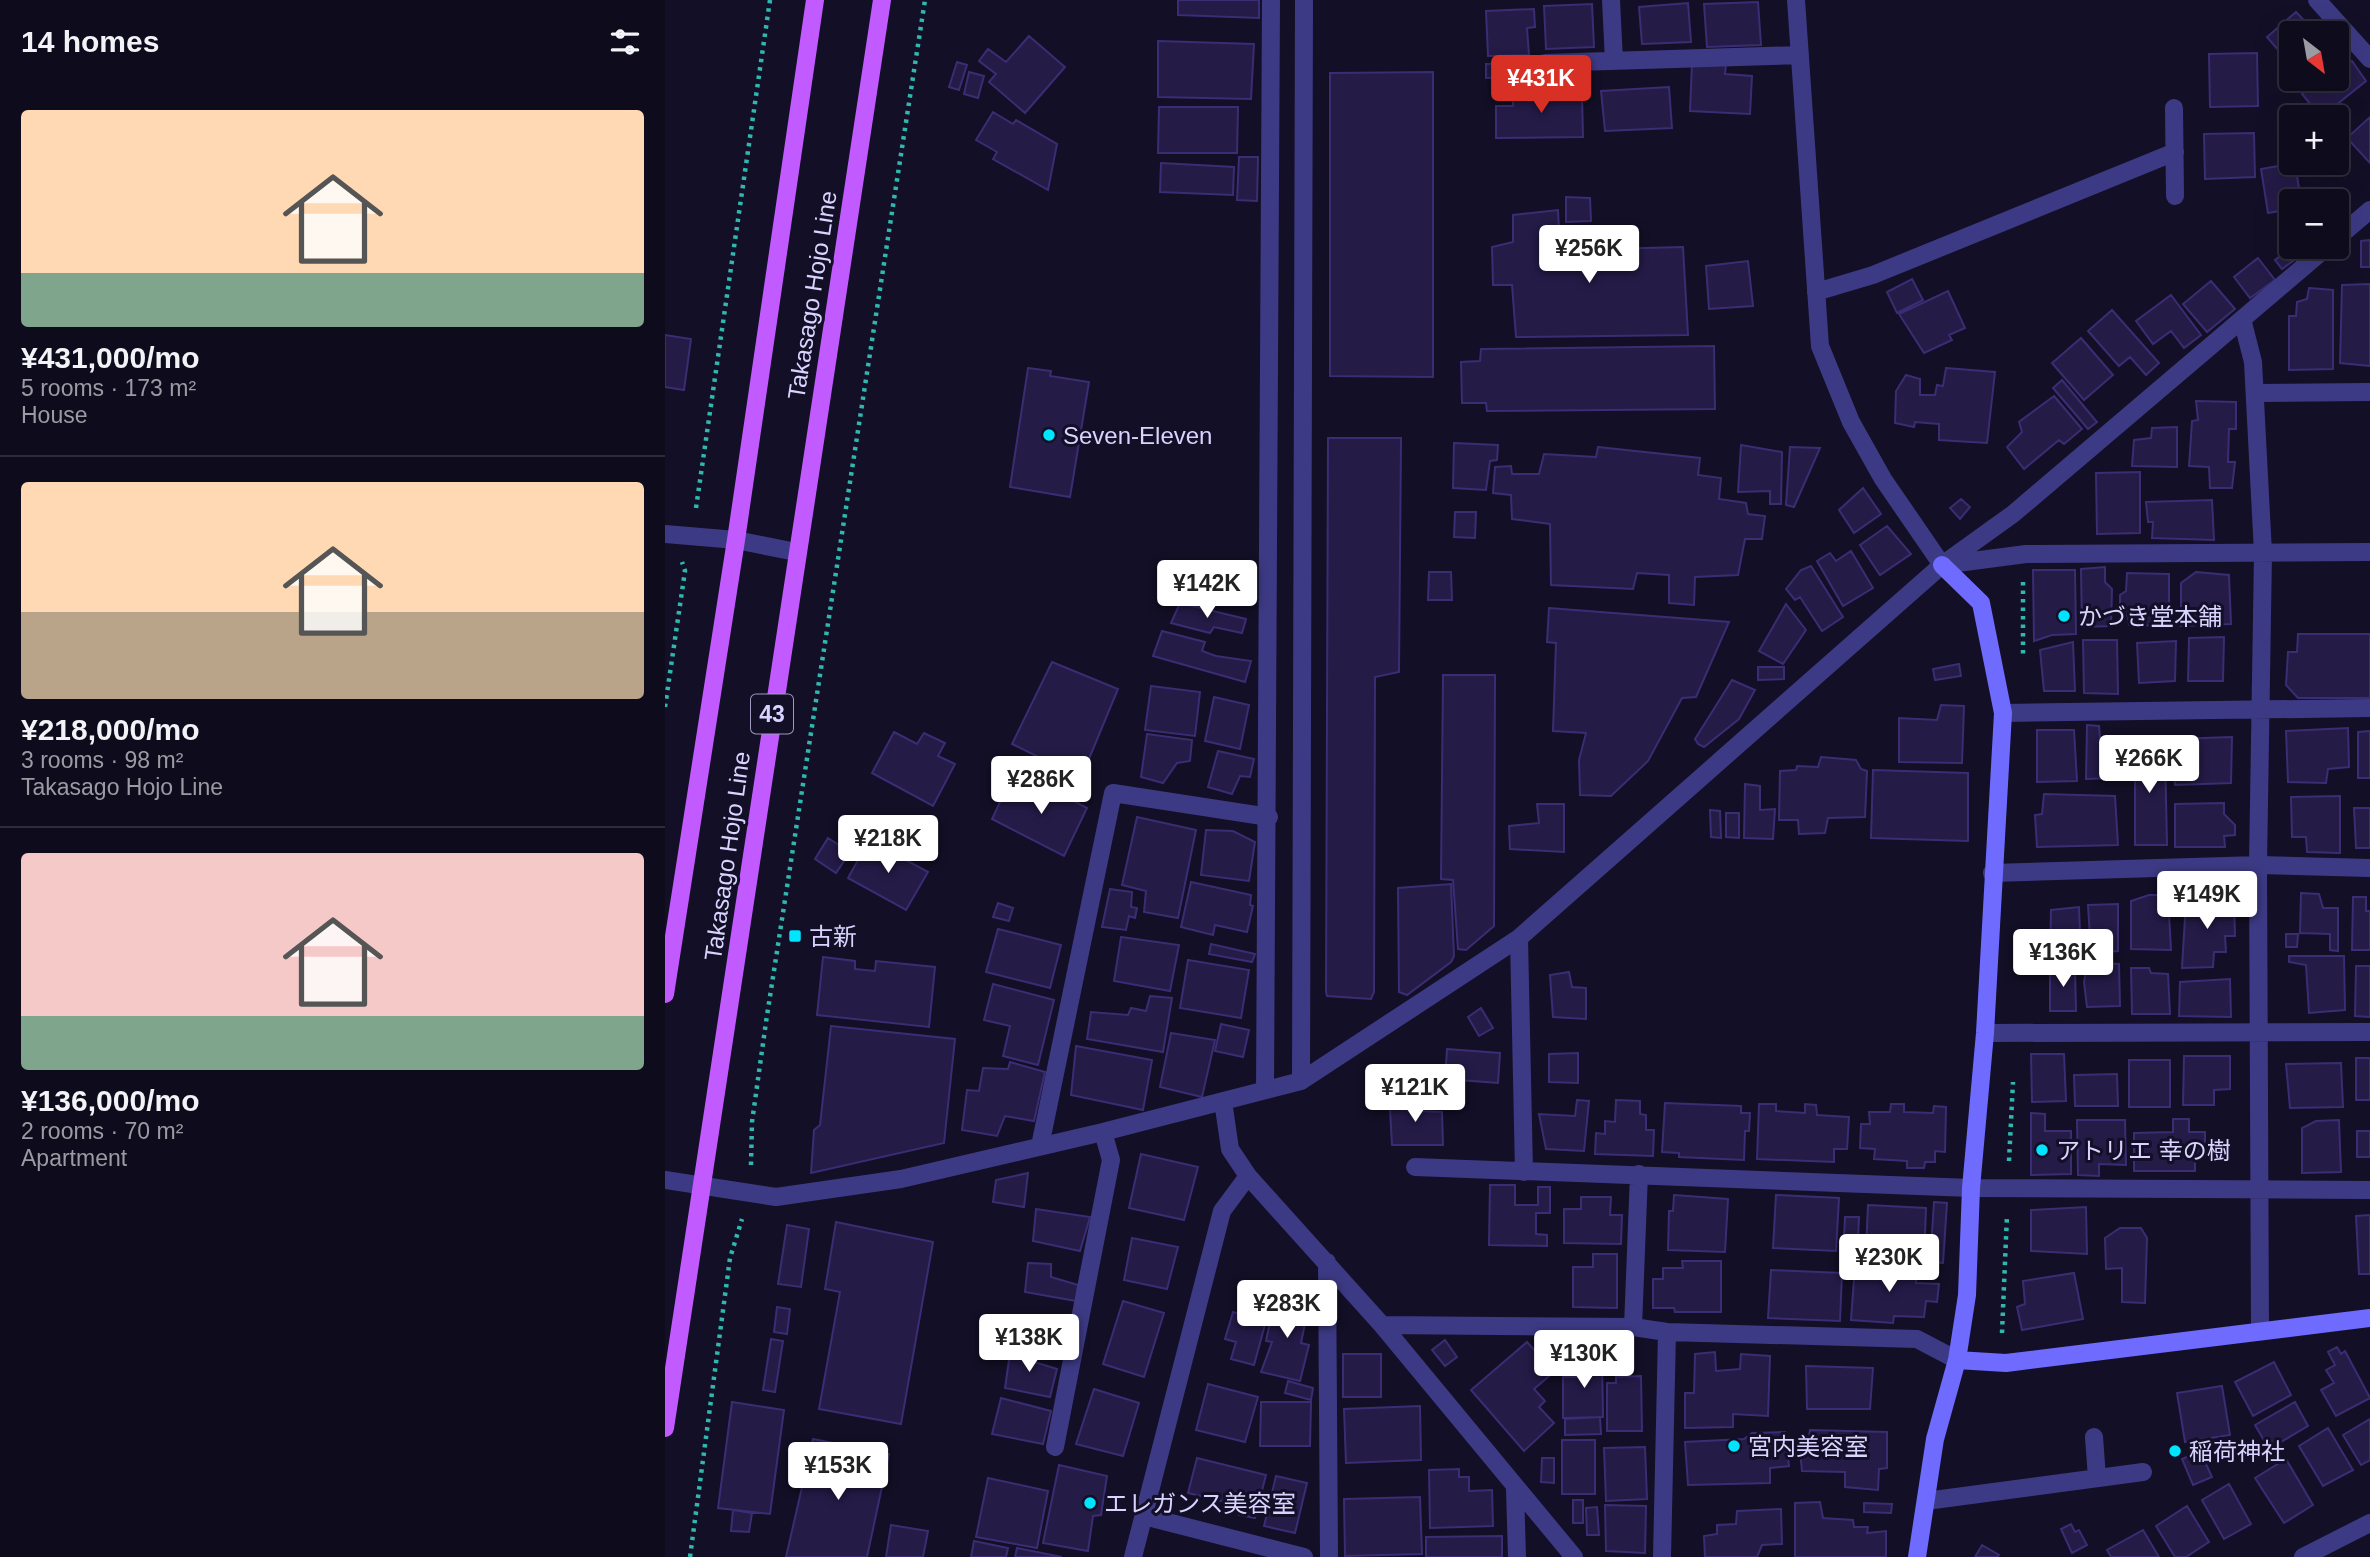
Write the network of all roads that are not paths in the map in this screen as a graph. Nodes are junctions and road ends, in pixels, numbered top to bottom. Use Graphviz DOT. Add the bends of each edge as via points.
graph roads {
  1 [pos="815,0"];
  2 [pos="881,0"];
  3 [pos="1271,0"];
  4 [pos="1304,0"];
  5 [pos="1611,0"];
  6 [pos="1796,0"];
  7 [pos="2317,0"];
  8 [pos="1800,55"];
  9 [pos="2370,59"];
  10 [pos="1614,61"];
  11 [pos="1545,64"];
  12 [pos="2174,108"];
  13 [pos="2175,152"];
  14 [pos="2175,196"];
  15 [pos="2370,210"];
  16 [pos="2349,228"];
  17 [pos="2313,259"];
  18 [pos="1817,292"];
  19 [pos="2242,319"];
  20 [pos="1270,321"];
  21 [pos="1302,321"];
  22 [pos="2370,392"];
  23 [pos="2256,393"];
  24 [pos="665,534"];
  25 [pos="736,540"];
  26 [pos="796,552"];
  27 [pos="2370,552"];
  28 [pos="2263,553"];
  29 [pos="1942,565"];
  30 [pos="1301,673"];
  31 [pos="1269,674"];
  32 [pos="2370,708"];
  33 [pos="2261,709"];
  34 [pos="2003,713"];
  35 [pos="1269,817"];
  36 [pos="2258,865"];
  37 [pos="2370,868"];
  38 [pos="1992,873"];
  39 [pos="1519,938"];
  40 [pos="665,994"];
  41 [pos="2260,1031"];
  42 [pos="2370,1032"];
  43 [pos="1985,1033"];
  44 [pos="1301,1081"];
  45 [pos="1265,1090"];
  46 [pos="1223,1101"];
  47 [pos="1104,1132"];
  48 [pos="1040,1146"];
  49 [pos="1415,1167"];
  50 [pos="1524,1172"];
  51 [pos="1639,1174"];
  52 [pos="1248,1176"];
  53 [pos="665,1180"];
  54 [pos="703,1187"];
  55 [pos="1971,1188"];
  56 [pos="2370,1190"];
  57 [pos="2257,1192"];
  58 [pos="1327,1262"];
  59 [pos="2370,1318"];
  60 [pos="1382,1325"];
  61 [pos="1633,1327"];
  62 [pos="2260,1331"];
  63 [pos="1667,1332"];
  64 [pos="1957,1360"];
  65 [pos="665,1429"];
  66 [pos="2094,1437"];
  67 [pos="1055,1447"];
  68 [pos="2143,1472"];
  69 [pos="2097,1478"];
  70 [pos="1515,1489"];
  71 [pos="1926,1501"];
  72 [pos="1144,1516"];
  73 [pos="2370,1523"];
  74 [pos="1133,1557"];
  75 [pos="1304,1557"];
  76 [pos="1329,1557"];
  77 [pos="1517,1557"];
  78 [pos="1574,1557"];
  79 [pos="1662,1557"];
  80 [pos="1917,1557"];
  81 [pos="2303,1557"];
  1 -- 25 [label="main road, Takasago Hojo Line"];
  2 -- 26 [label="main road, Takasago Hojo Line / 43"];
  3 -- 20 [label="street"];
  4 -- 21 [label="street"];
  5 -- 10 [label="street"];
  6 -- 8 [label="street"];
  7 -- 9 [label="street"];
  8 -- 10 [label="street"];
  8 -- 18 [label="street"];
  10 -- 11 [label="street"];
  12 -- 13 [label="street"];
  13 -- 14 [label="street"];
  13 -- 18 [label="street" via="1873,275"];
  15 -- 16 [label="street"];
  17 -- 19 [label="street"];
  18 -- 29 [label="street" via="1820,346 1851,422 1883,479"];
  19 -- 23 [label="street"];
  19 -- 29 [label="street" via="2013,514"];
  20 -- 21 [label="street"];
  20 -- 31 [label="street"];
  21 -- 30 [label="street"];
  22 -- 23 [label="street"];
  23 -- 28 [label="street"];
  24 -- 25 [label="street"];
  25 -- 26 [label="street"];
  25 -- 40 [label="main road, Takasago Hojo Line"];
  26 -- 54 [label="main road, Takasago Hojo Line / 43"];
  27 -- 28 [label="street"];
  28 -- 29 [label="street" via="2026,554"];
  28 -- 33 [label="street"];
  29 -- 34 [label="street" via="1981,603"];
  29 -- 39 [label="street"];
  30 -- 31 [label="street"];
  30 -- 44 [label="street"];
  31 -- 35 [label="street"];
  32 -- 33 [label="street"];
  33 -- 34 [label="street"];
  33 -- 36 [label="street"];
  34 -- 38 [label="street"];
  35 -- 45 [label="street"];
  35 -- 48 [label="street" via="1113,793"];
  36 -- 37 [label="street"];
  36 -- 38 [label="street"];
  36 -- 41 [label="street"];
  38 -- 43 [label="street"];
  39 -- 44 [label="street"];
  39 -- 50 [label="street"];
  41 -- 42 [label="street"];
  41 -- 43 [label="street"];
  41 -- 57 [label="street"];
  43 -- 55 [label="street"];
  44 -- 45 [label="street"];
  45 -- 46 [label="street"];
  46 -- 47 [label="street"];
  46 -- 52 [label="street" via="1230,1149"];
  47 -- 48 [label="street"];
  47 -- 67 [label="street" via="1111,1160"];
  48 -- 54 [label="street" via="901,1179 776,1197"];
  49 -- 50 [label="street"];
  50 -- 51 [label="street"];
  51 -- 55 [label="street"];
  51 -- 61 [label="street"];
  52 -- 58 [label="street"];
  52 -- 72 [label="street" via="1221,1211"];
  53 -- 54 [label="street"];
  54 -- 65 [label="main road, Takasago Hojo Line / 43"];
  55 -- 57 [label="street"];
  55 -- 64 [label="street" via="1967,1295"];
  56 -- 57 [label="street"];
  57 -- 62 [label="street"];
  58 -- 60 [label="street"];
  58 -- 76 [label="street"];
  59 -- 62 [label="street"];
  60 -- 61 [label="street"];
  60 -- 70 [label="street"];
  61 -- 63 [label="street"];
  62 -- 64 [label="street" via="2006,1363"];
  63 -- 64 [label="street" via="1917,1339"];
  63 -- 79 [label="street"];
  64 -- 71 [label="street" via="1935,1439"];
  66 -- 69 [label="street"];
  68 -- 69 [label="street"];
  69 -- 71 [label="street"];
  70 -- 77 [label="street"];
  70 -- 78 [label="street"];
  71 -- 80 [label="street"];
  72 -- 74 [label="street"];
  72 -- 75 [label="street"];
  73 -- 81 [label="street"];
}
